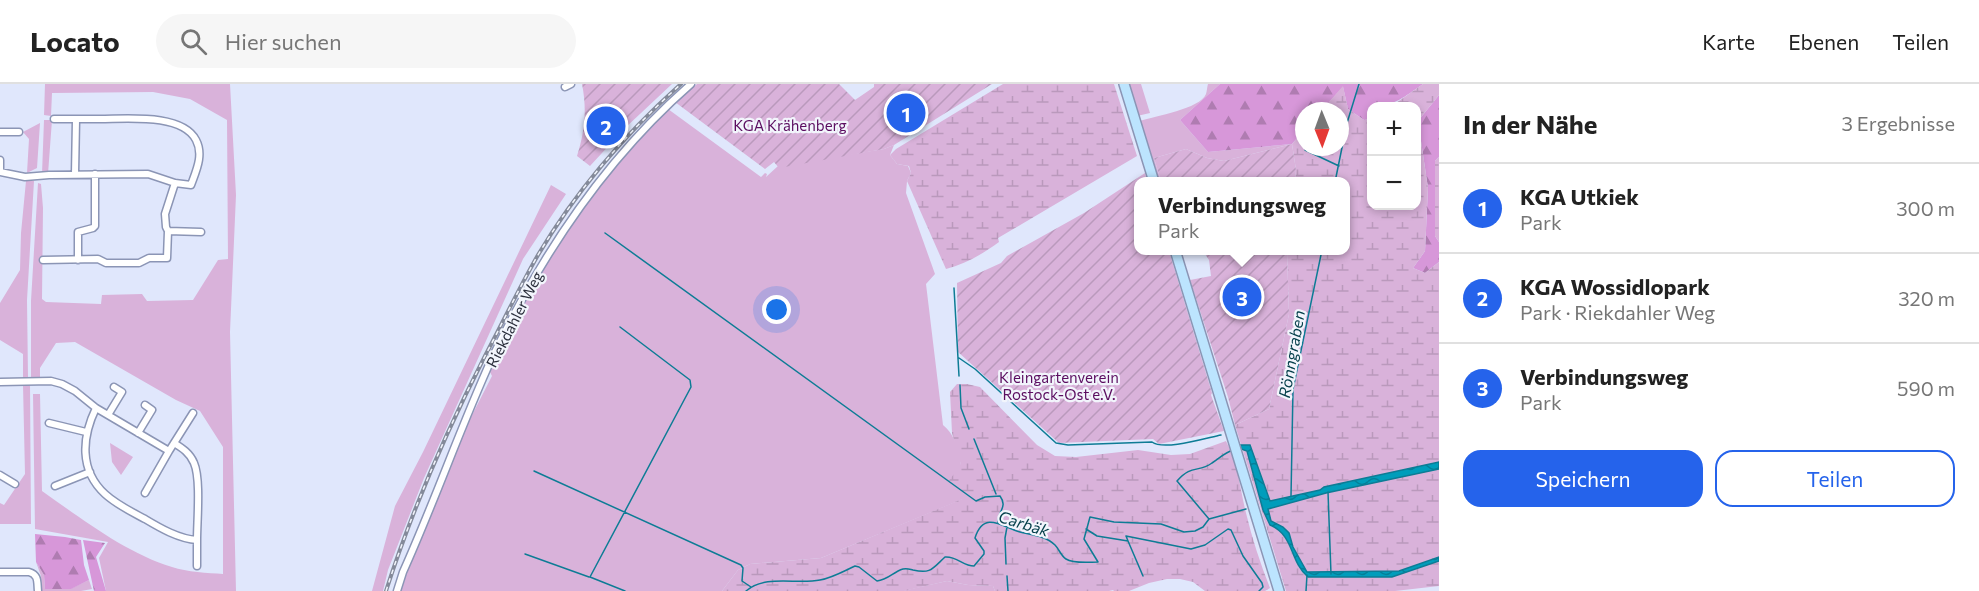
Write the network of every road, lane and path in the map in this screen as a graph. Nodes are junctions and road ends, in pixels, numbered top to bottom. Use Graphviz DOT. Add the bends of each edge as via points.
graph roads {
  1 [pos="691,84"];
  2 [pos="1124,84"];
  3 [pos="54,119"];
  4 [pos="76,120"];
  5 [pos="0,132"];
  6 [pos="18,132"];
  7 [pos="0,160"];
  8 [pos="0,171"];
  9 [pos="75,174"];
  10 [pos="95,174"];
  11 [pos="1152,177"];
  12 [pos="175,183"];
  13 [pos="168,231"];
  14 [pos="194,241"];
  15 [pos="1177,255"];
  16 [pos="43,260"];
  17 [pos="78,260"];
  18 [pos="0,382"];
  19 [pos="114,387"];
  20 [pos="145,405"];
  21 [pos="96,408"];
  22 [pos="193,413"];
  23 [pos="108,415"];
  24 [pos="49,423"];
  25 [pos="86,432"];
  26 [pos="138,433"];
  27 [pos="174,443"];
  28 [pos="169,451"];
  29 [pos="90,472"];
  30 [pos="0,475"];
  31 [pos="15,484"];
  32 [pos="55,486"];
  33 [pos="145,493"];
  34 [pos="197,540"];
  35 [pos="197,566"];
  36 [pos="0,572"];
  37 [pos="38,591"];
  38 [pos="397,591"];
  39 [pos="1279,591"];
  1 -- 38 [label="street, Riekdahler Weg" via="616,161 566,225 542,265 493,357"];
  2 -- 11 [label="main road"];
  3 -- 4 [label="street"];
  4 -- 9 [label="street"];
  4 -- 12 [label="street" via="146,119 182,127 196,140 198,167 191,185"];
  5 -- 6 [label="street"];
  7 -- 8 [label="street"];
  8 -- 9 [label="street" via="25,177"];
  9 -- 10 [label="street"];
  10 -- 12 [label="street" via="148,174"];
  10 -- 17 [label="street" via="95,226 78,232"];
  12 -- 13 [label="street" via="165,214"];
  13 -- 14 [label="street" via="198,232"];
  13 -- 17 [label="street" via="167,258 139,263"];
  15 -- 39 [label="main road"];
  16 -- 17 [label="street"];
  18 -- 21 [label="street" via="51,381 75,391"];
  19 -- 23 [label="street" via="122,392"];
  20 -- 26 [label="street" via="154,411"];
  21 -- 23 [label="street"];
  21 -- 25 [label="street"];
  22 -- 27 [label="street"];
  23 -- 26 [label="street"];
  24 -- 25 [label="street"];
  25 -- 29 [label="street"];
  26 -- 28 [label="street"];
  27 -- 28 [label="street"];
  27 -- 34 [label="street" via="188,452 197,474"];
  28 -- 33 [label="street"];
  29 -- 32 [label="street"];
  29 -- 34 [label="street" via="103,492 120,505 161,528"];
  30 -- 31 [label="street"];
  34 -- 35 [label="street"];
  36 -- 37 [label="street" via="36,575"];
}
